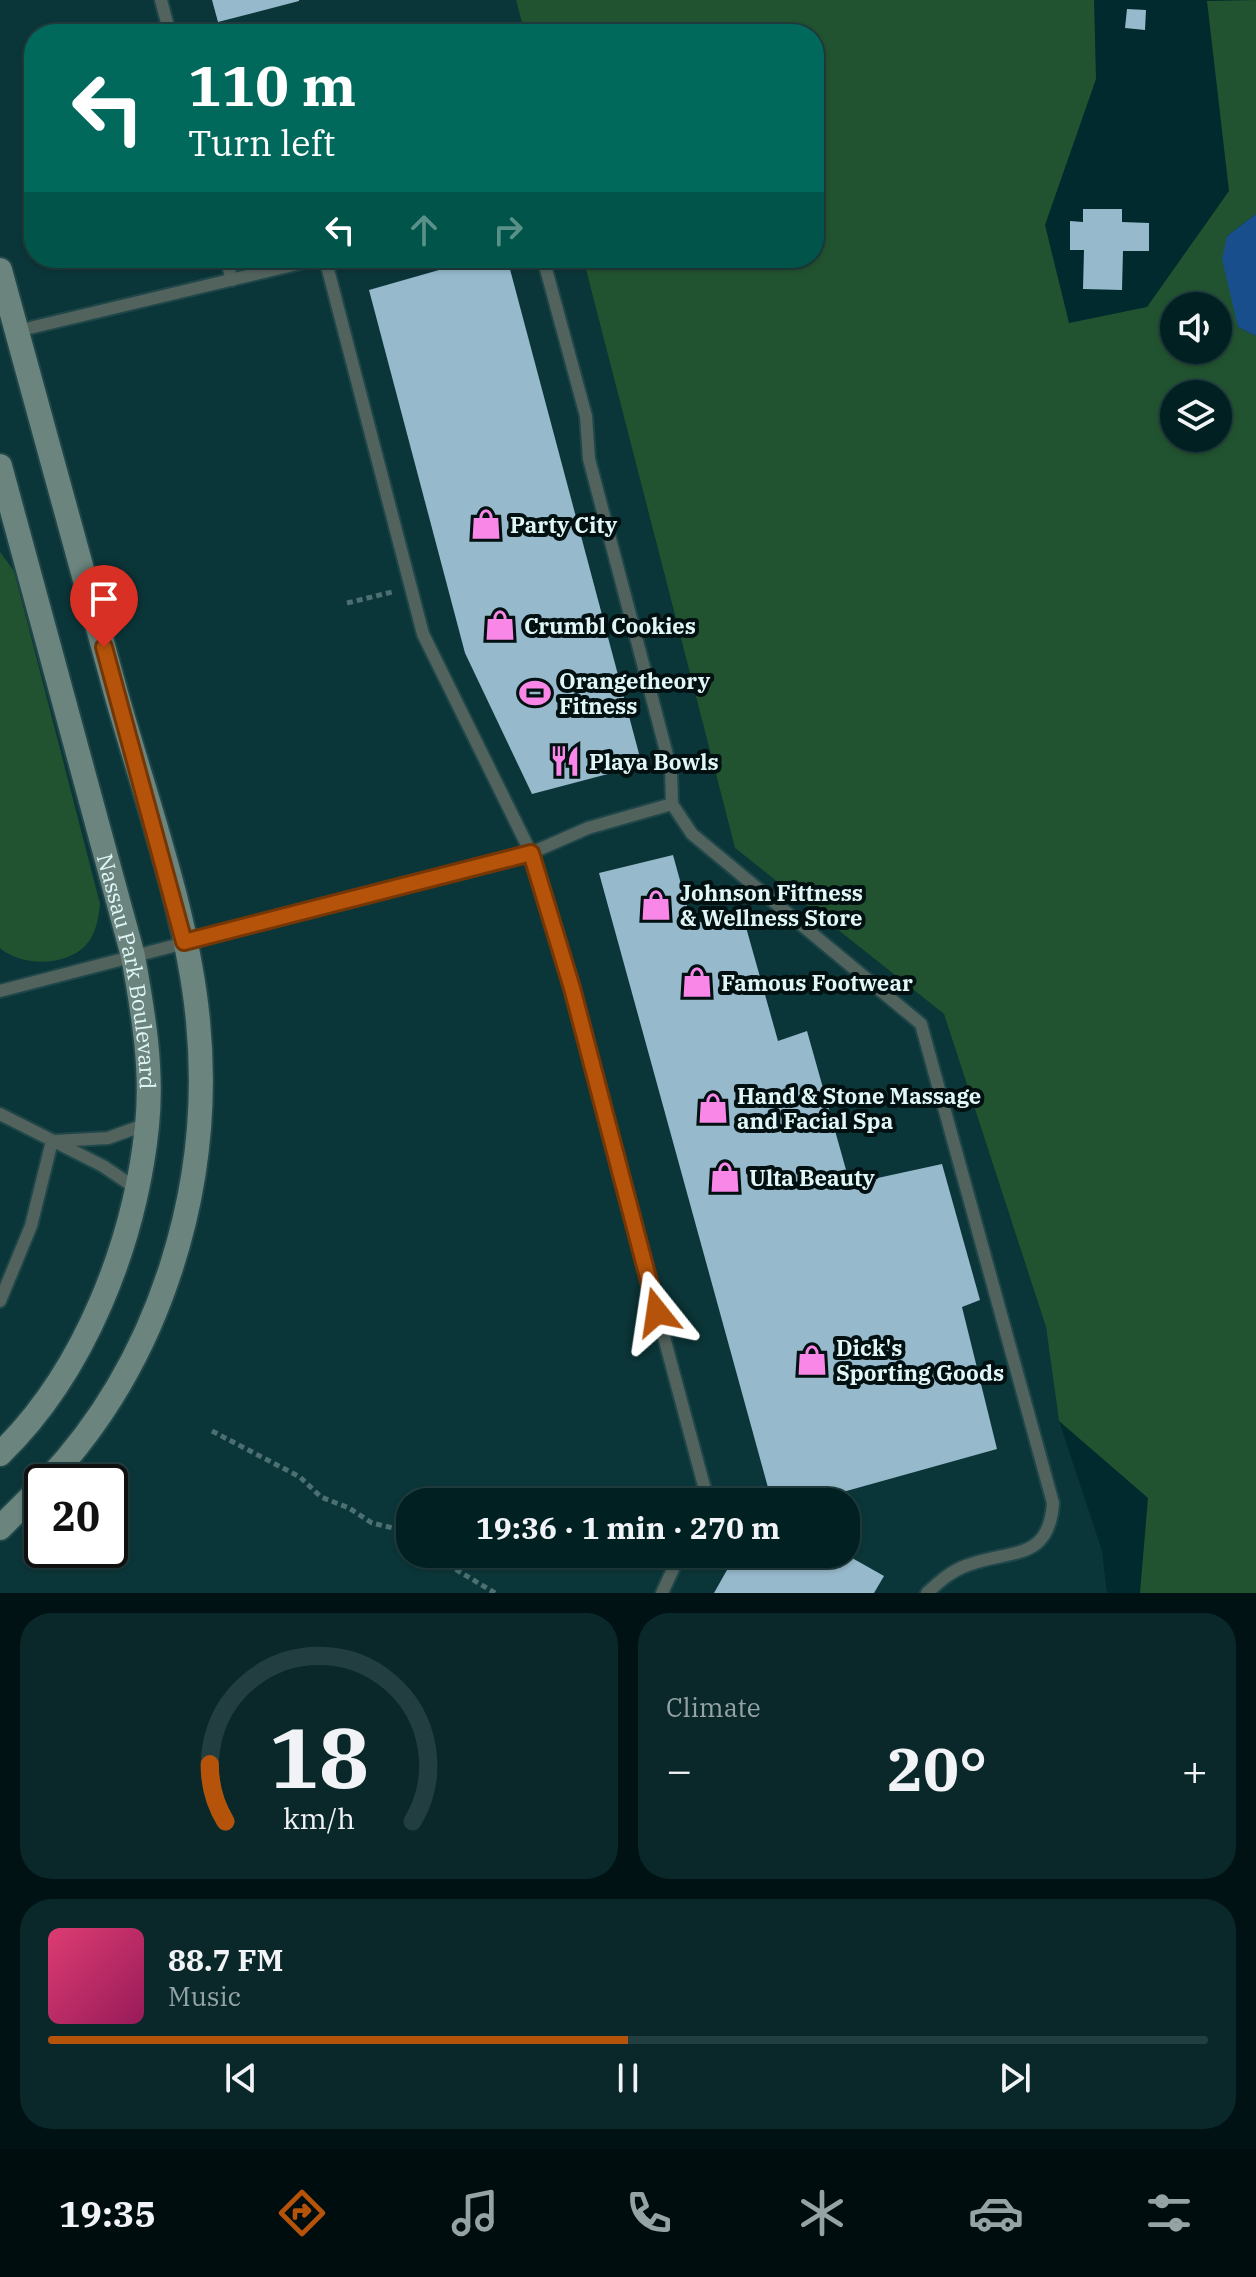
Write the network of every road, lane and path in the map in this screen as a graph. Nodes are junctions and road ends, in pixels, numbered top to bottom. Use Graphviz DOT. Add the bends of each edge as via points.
graph roads {
  1 [pos="161,0"];
  2 [pos="167,24"];
  3 [pos="229,268"];
  4 [pos="282,268"];
  5 [pos="327,268"];
  6 [pos="546,268"];
  7 [pos="0,270"];
  8 [pos="232,280"];
  9 [pos="17,331"];
  10 [pos="0,466"];
  11 [pos="672,804"];
  12 [pos="531,853"];
  13 [pos="184,942"];
  14 [pos="133,956"];
  15 [pos="0,991"];
  16 [pos="0,1114"];
  17 [pos="147,1124"];
  18 [pos="52,1141"];
  19 [pos="137,1189"];
  20 [pos="0,1301"];
  21 [pos="212,1431"];
  22 [pos="0,1454"];
  23 [pos="61,1464"];
  24 [pos="705,1488"];
  25 [pos="24,1504"];
  26 [pos="0,1528"];
  27 [pos="396,1529"];
  28 [pos="453,1568"];
  29 [pos="674,1568"];
  30 [pos="495,1593"];
  31 [pos="662,1593"];
  32 [pos="927,1593"];
  1 -- 2 [label="lane"];
  3 -- 8 [label="lane"];
  4 -- 8 [label="lane"];
  5 -- 12 [label="lane" via="423,634"];
  6 -- 11 [label="lane" via="586,416 589,459 671,770"];
  7 -- 9 [label="street"];
  8 -- 9 [label="lane"];
  9 -- 13 [label="street"];
  10 -- 14 [label="street, Nassau Park Boulevard"];
  11 -- 12 [label="lane" via="588,828"];
  11 -- 32 [label="lane" via="692,834 921,1024 1053,1503 1052,1521 1042,1540 1027,1551 969,1564 943,1577"];
  12 -- 13 [label="lane"];
  12 -- 24 [label="lane"];
  13 -- 14 [label="lane"];
  13 -- 23 [label="street" via="200,1053 198,1152 190,1204 171,1271 123,1377"];
  14 -- 15 [label="lane"];
  14 -- 17 [label="street, Nassau Park Boulevard" via="145,1023"];
  16 -- 18 [label="lane"];
  17 -- 18 [label="lane" via="108,1138"];
  17 -- 19 [label="street, Nassau Park Boulevard"];
  18 -- 19 [label="lane"];
  18 -- 20 [label="lane" via="31,1226"];
  19 -- 22 [label="street, Nassau Park Boulevard" via="95,1317 33,1416"];
  21 -- 27 [label="path" via="300,1477 321,1497 372,1523"];
  25 -- 26 [label="street"];
  28 -- 30 [label="path"];
  29 -- 31 [label="lane"];
}
